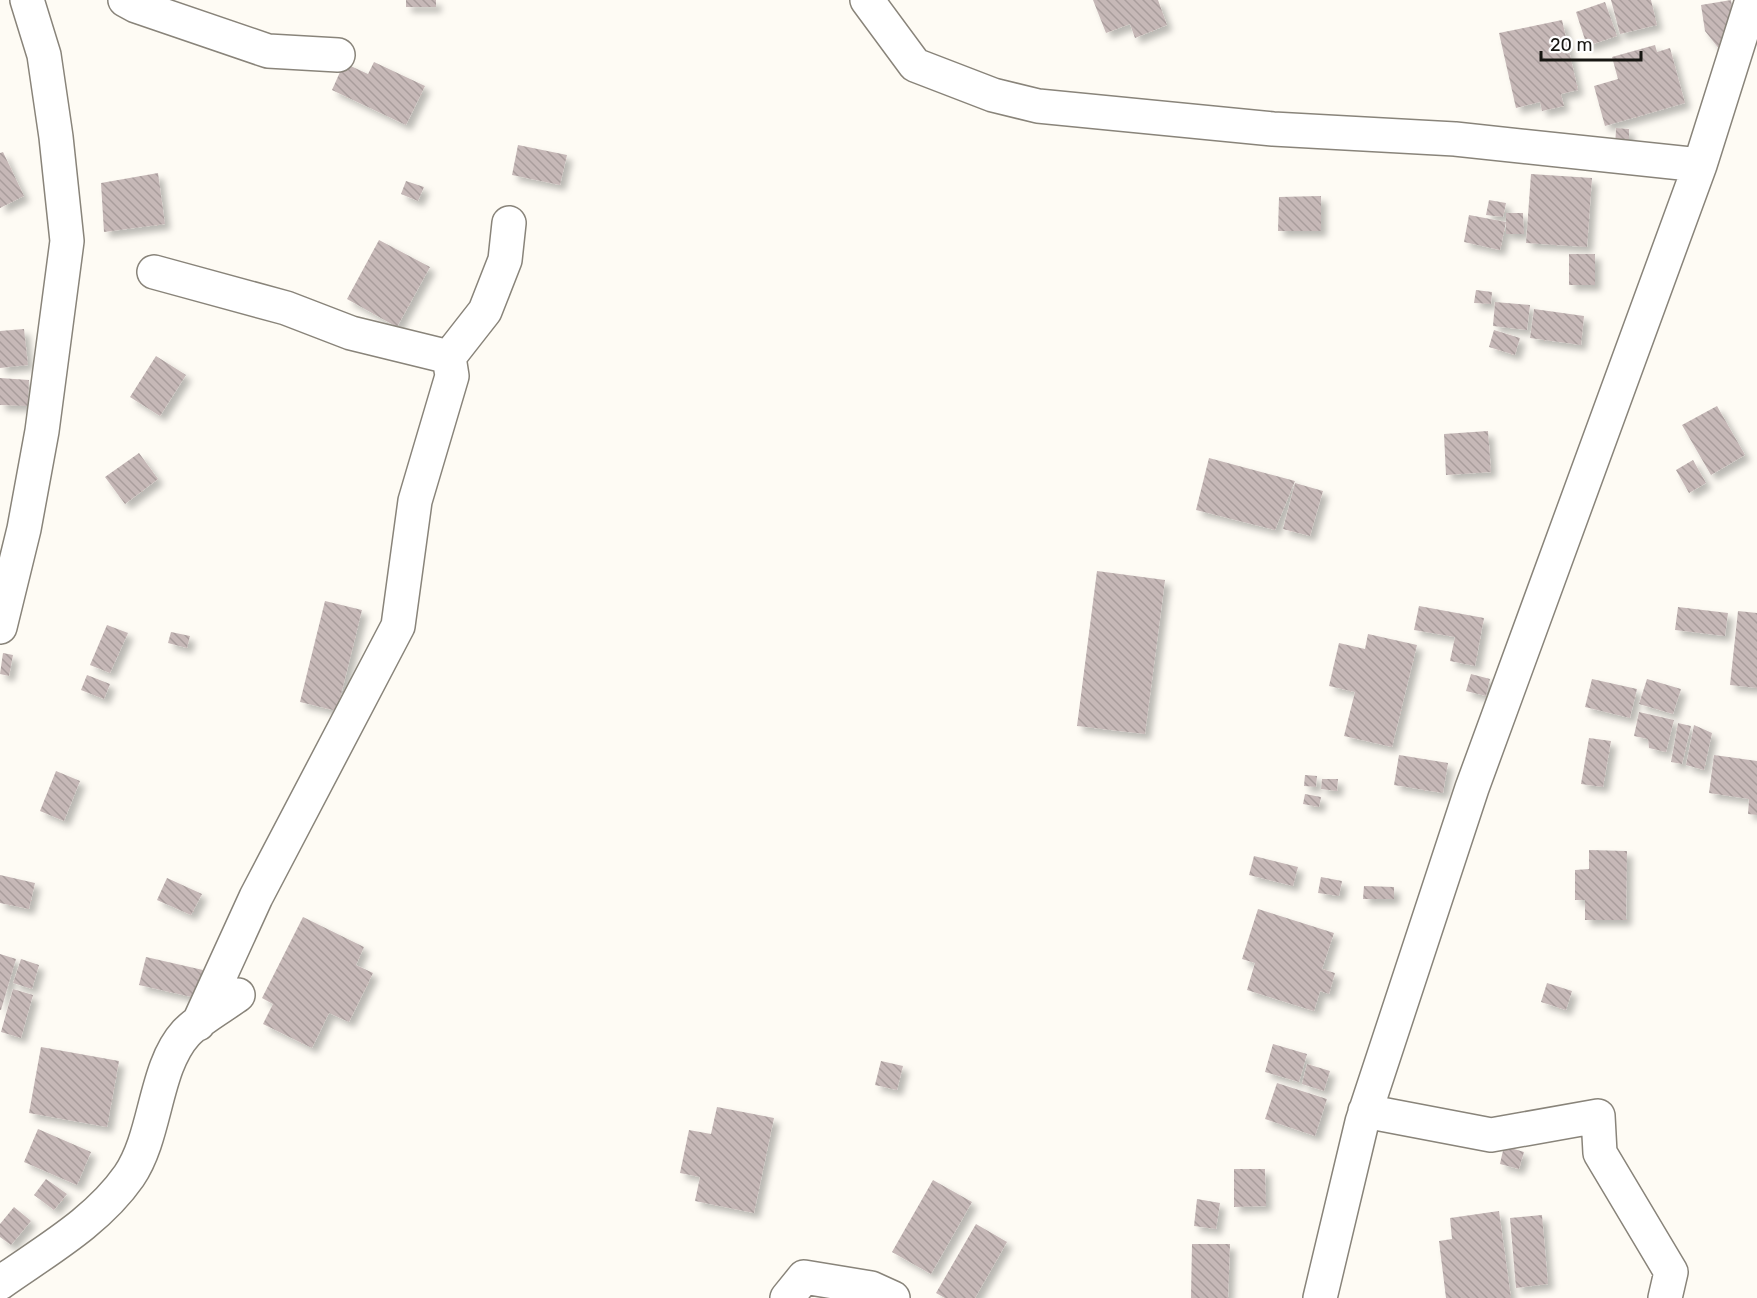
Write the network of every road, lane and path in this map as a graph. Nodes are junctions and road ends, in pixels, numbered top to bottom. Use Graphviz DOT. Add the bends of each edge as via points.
graph roads {
  1 [pos="27,0"];
  2 [pos="125,0"];
  3 [pos="867,0"];
  4 [pos="1752,0"];
  5 [pos="338,55"];
  6 [pos="1700,165"];
  7 [pos="509,223"];
  8 [pos="154,272"];
  9 [pos="449,357"];
  10 [pos="0,627"];
  11 [pos="238,995"];
  12 [pos="198,1024"];
  13 [pos="1365,1111"];
  14 [pos="0,1283"];
  15 [pos="788,1298"];
  16 [pos="892,1298"];
  17 [pos="1320,1298"];
  18 [pos="1665,1298"];
  1 -- 10 [label="street" via="44,55 66,242 42,431"];
  2 -- 5 [label="street" via="268,51"];
  3 -- 6 [label="street" via="915,65 993,95 1038,106 1273,129 1455,139"];
  4 -- 6 [label="street"];
  6 -- 13 [label="street" via="1472,788"];
  7 -- 9 [label="street" via="505,260 485,311"];
  8 -- 9 [label="street" via="286,308 351,333"];
  9 -- 12 [label="street" via="452,376 415,501 398,626 256,897"];
  11 -- 12 [label="street"];
  12 -- 14 [label="street" via="175,1048 145,1142 130,1174 113,1196 76,1230"];
  13 -- 17 [label="street"];
  13 -- 18 [label="street" via="1491,1135 1598,1116 1600,1153 1671,1272"];
  15 -- 16 [label="street" via="804,1277 871,1288"];
}
